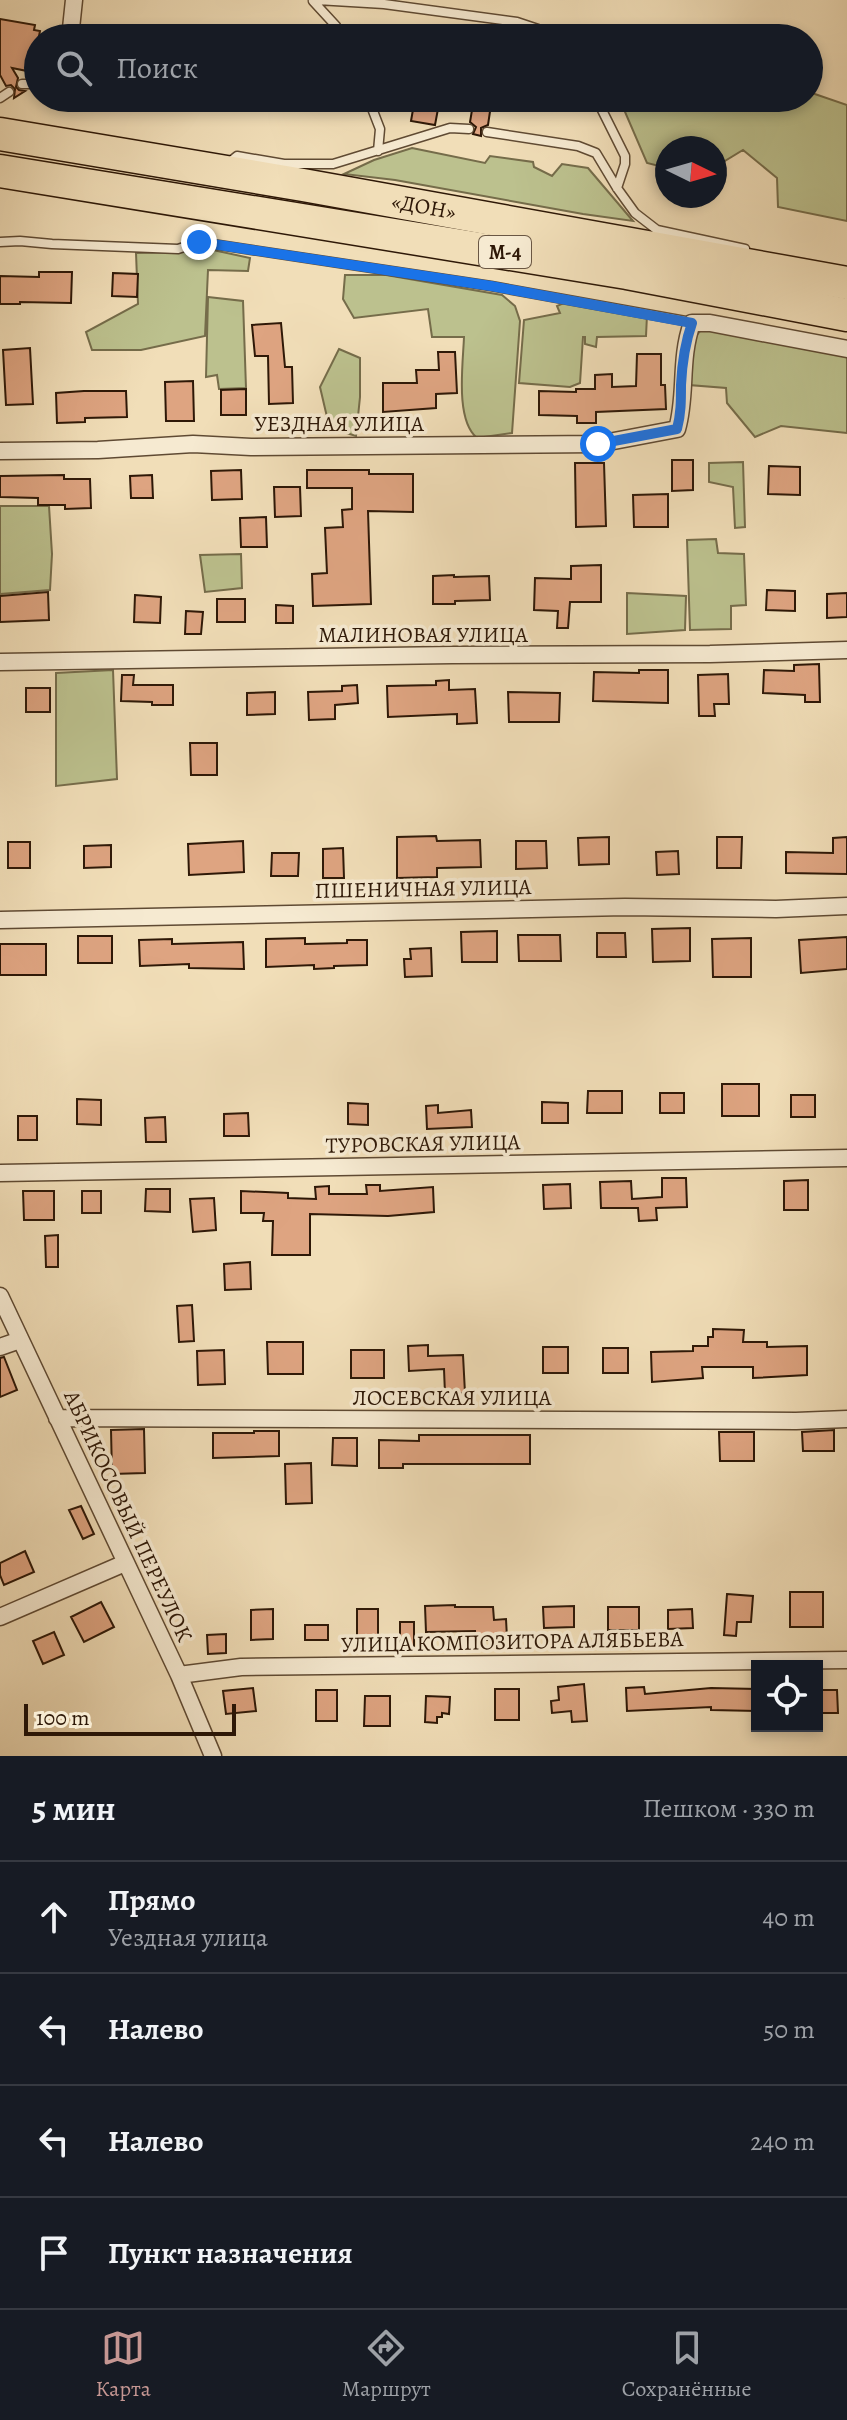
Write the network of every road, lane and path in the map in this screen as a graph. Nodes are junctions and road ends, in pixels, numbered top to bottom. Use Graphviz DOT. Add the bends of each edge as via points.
graph roads {
  1 [pos="74,0"];
  2 [pos="314,0"];
  3 [pos="71,24"];
  4 [pos="334,24"];
  5 [pos="523,24"];
  6 [pos="9,92"];
  7 [pos="0,98"];
  8 [pos="373,112"];
  9 [pos="603,112"];
  10 [pos="469,129"];
  11 [pos="487,132"];
  12 [pos="0,134"];
  13 [pos="378,151"];
  14 [pos="0,171"];
  15 [pos="217,172"];
  16 [pos="617,188"];
  17 [pos="0,242"];
  18 [pos="761,252"];
  19 [pos="847,283"];
  20 [pos="847,315"];
  21 [pos="692,323"];
  22 [pos="847,349"];
  23 [pos="0,451"];
  24 [pos="847,650"];
  25 [pos="0,662"];
  26 [pos="847,906"];
  27 [pos="0,920"];
  28 [pos="847,1158"];
  29 [pos="0,1173"];
  30 [pos="0,1296"];
  31 [pos="20,1340"];
  32 [pos="0,1347"];
  33 [pos="57,1418"];
  34 [pos="847,1419"];
  35 [pos="125,1563"];
  36 [pos="0,1617"];
  37 [pos="847,1660"];
  38 [pos="179,1675"];
  39 [pos="213,1756"];
  1 -- 3 [label="street"];
  2 -- 4 [label="lane"];
  2 -- 5 [label="lane" via="384,4"];
  6 -- 7 [label="lane"];
  8 -- 13 [label="lane" via="380,129"];
  9 -- 16 [label="lane" via="625,156"];
  10 -- 13 [label="lane" via="450,128"];
  11 -- 16 [label="lane" via="596,153"];
  12 -- 15 [label="highway, «ДОН» / М-4"];
  13 -- 15 [label="lane" via="310,166 237,156"];
  14 -- 20 [label="highway, «ДОН» / М-4" via="627,273"];
  15 -- 19 [label="highway, «ДОН» / М-4" via="804,271"];
  16 -- 18 [label="lane" via="635,213 657,230"];
  17 -- 21 [label="lane" via="178,249 199,242"];
  21 -- 22 [label="street"];
  21 -- 23 [label="street, УЕЗДНАЯ УЛИЦА" via="677,429 598,444 193,444"];
  24 -- 25 [label="street, МАЛИНОВАЯ УЛИЦА"];
  26 -- 27 [label="street, ПШЕНИЧНАЯ УЛИЦА"];
  28 -- 29 [label="street, ТУРОВСКАЯ УЛИЦА"];
  30 -- 31 [label="street, АБРИКОСОВЫЙ ПЕРЕУЛОК"];
  31 -- 32 [label="street"];
  31 -- 33 [label="street, АБРИКОСОВЫЙ ПЕРЕУЛОК"];
  33 -- 34 [label="street, ЛОСЕВСКАЯ УЛИЦА"];
  33 -- 35 [label="street, АБРИКОСОВЫЙ ПЕРЕУЛОК"];
  35 -- 36 [label="street"];
  35 -- 38 [label="street, АБРИКОСОВЫЙ ПЕРЕУЛОК"];
  37 -- 38 [label="street, УЛИЦА КОМПОЗИТОРА АЛЯБЬЕВА" via="241,1667"];
  38 -- 39 [label="street, АБРИКОСОВЫЙ ПЕРЕУЛОК"];
}
